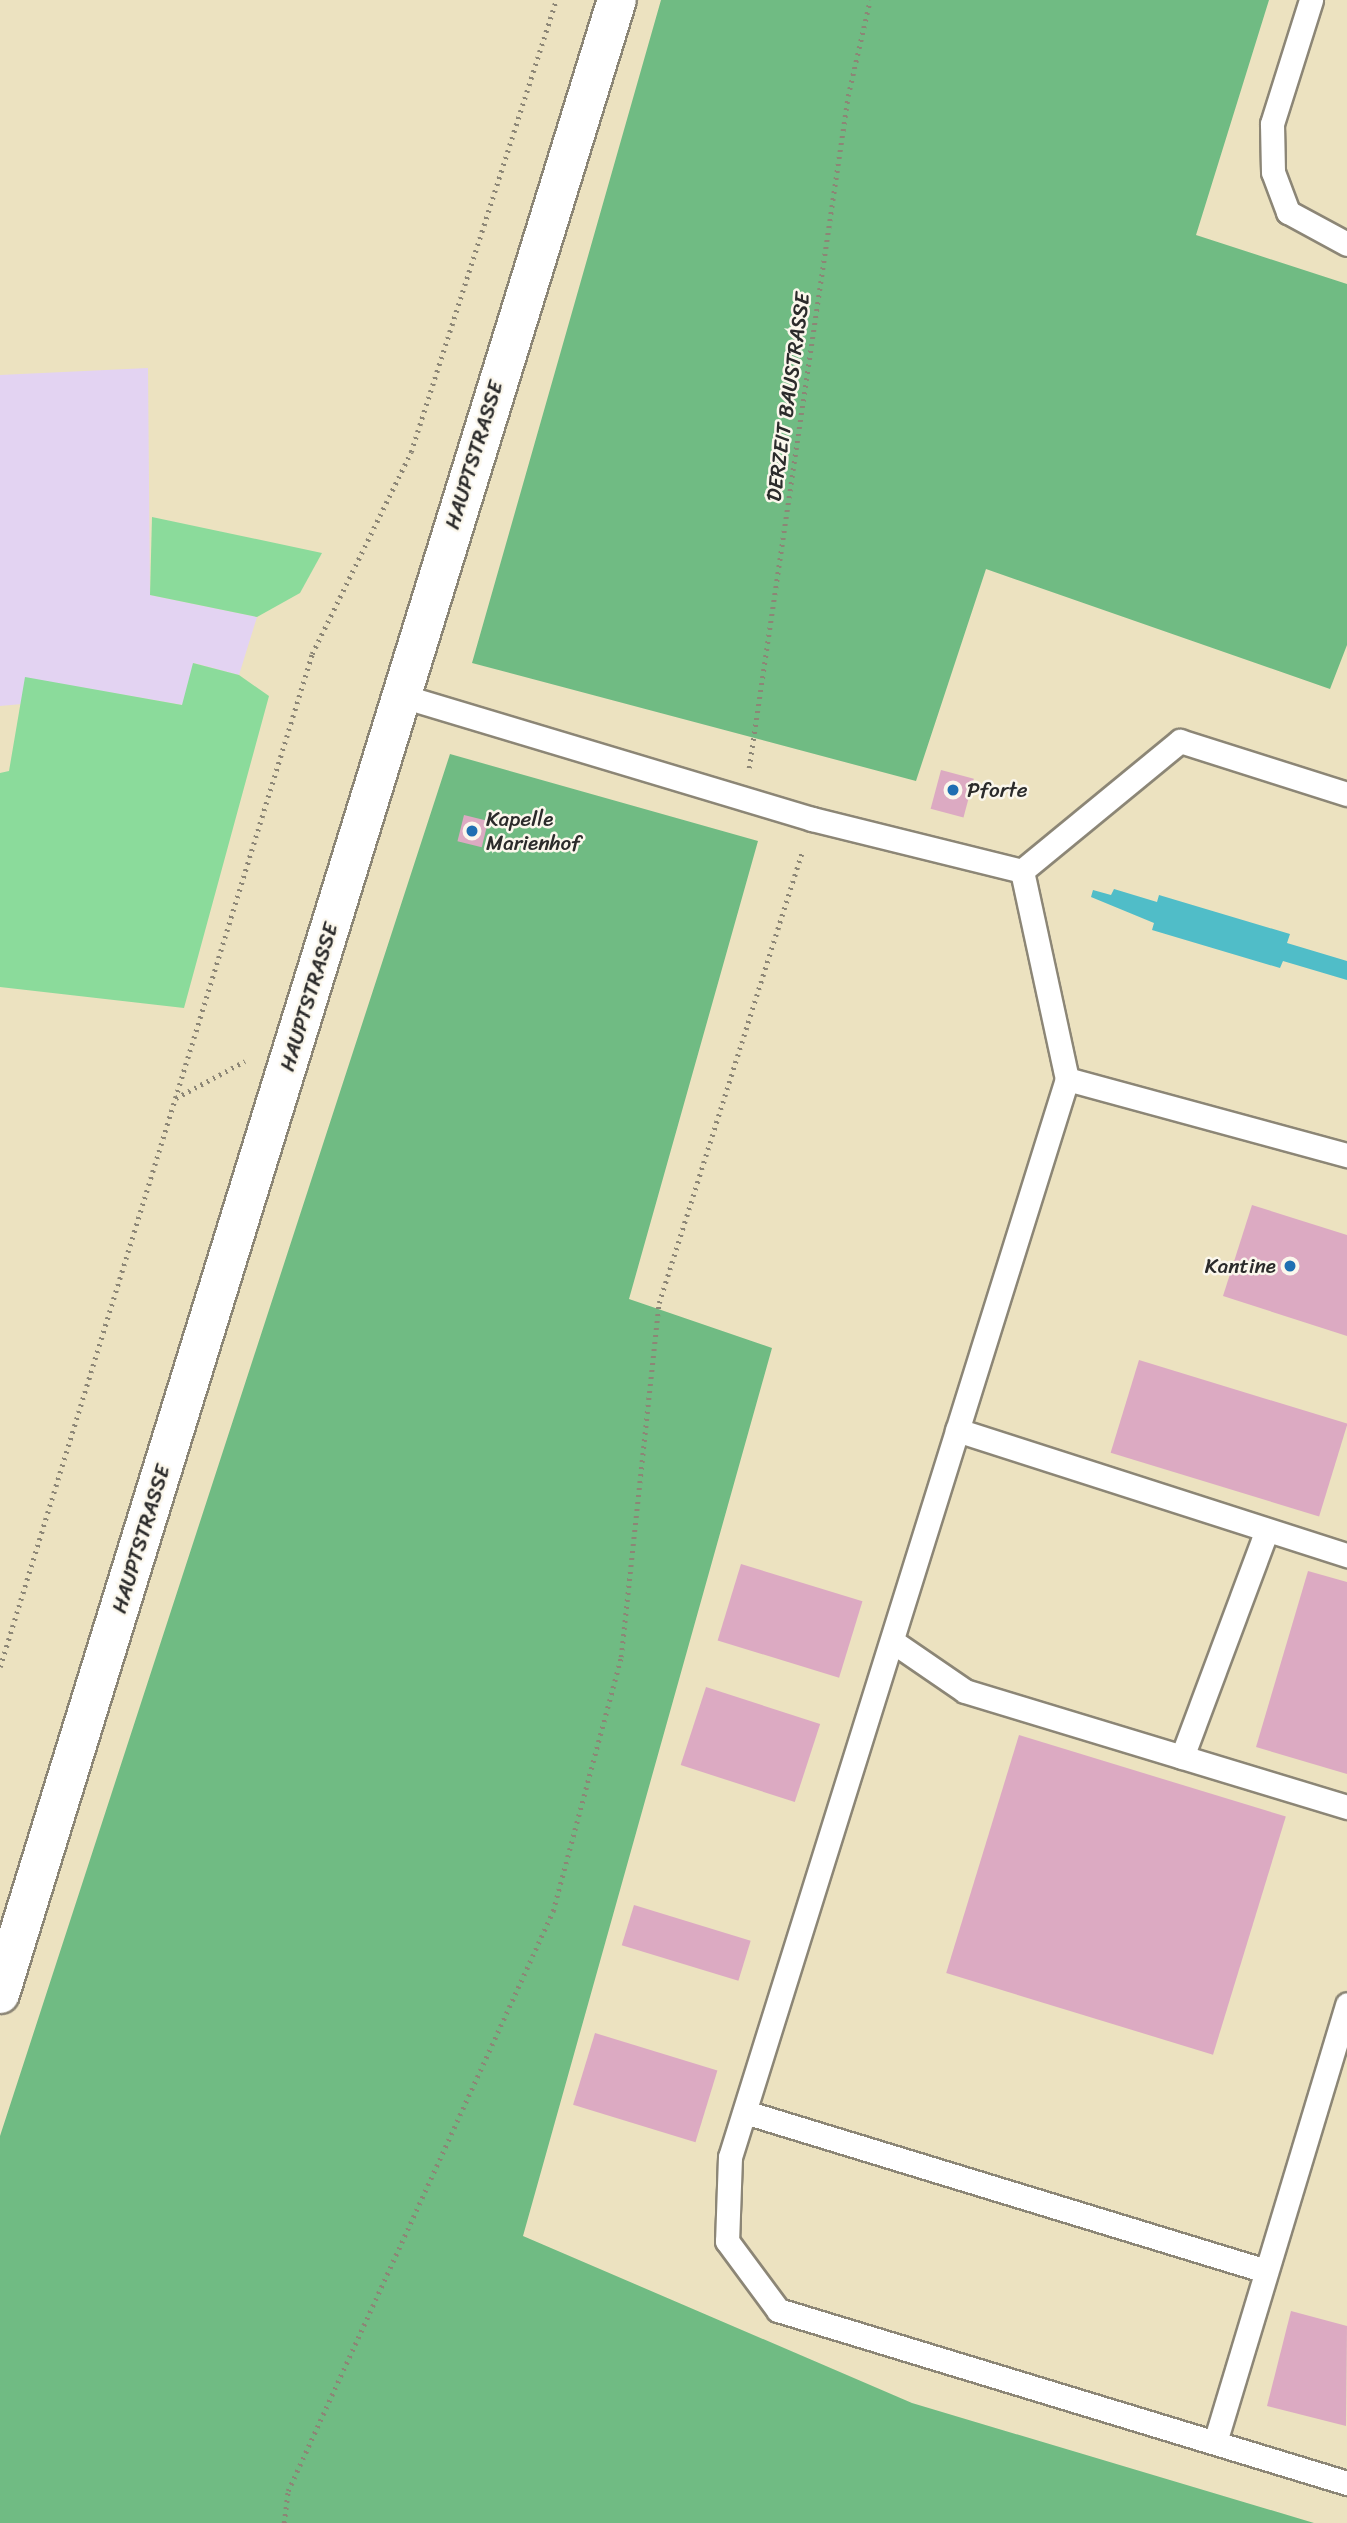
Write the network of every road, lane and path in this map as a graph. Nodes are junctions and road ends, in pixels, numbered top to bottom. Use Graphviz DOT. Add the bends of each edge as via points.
graph roads {
  1 [pos="556,0"];
  2 [pos="617,0"];
  3 [pos="870,0"];
  4 [pos="1311,0"];
  5 [pos="1347,244"];
  6 [pos="399,695"];
  7 [pos="1347,794"];
  8 [pos="744,800"];
  9 [pos="812,819"];
  10 [pos="1022,871"];
  11 [pos="298,1033"];
  12 [pos="1067,1079"];
  13 [pos="176,1098"];
  14 [pos="1347,1155"];
  15 [pos="957,1430"];
  16 [pos="1267,1530"];
  17 [pos="1347,1555"];
  18 [pos="892,1640"];
  19 [pos="0,1667"];
  20 [pos="1182,1757"];
  21 [pos="1347,1807"];
  22 [pos="0,1994"];
  23 [pos="1347,2004"];
  24 [pos="745,2112"];
  25 [pos="1266,2271"];
  26 [pos="1216,2439"];
  27 [pos="1347,2483"];
  28 [pos="284,2523"];
  1 -- 13 [label="path" via="411,452 312,654"];
  2 -- 6 [label="main road, HAUPTSTRASSE"];
  3 -- 8 [label="path, DERZEIT BAUSTRASSE" via="848,96"];
  4 -- 5 [label="lane" via="1272,124 1273,172 1288,212"];
  6 -- 8 [label="lane"];
  6 -- 11 [label="main road, HAUPTSTRASSE"];
  7 -- 10 [label="lane" via="1180,741"];
  8 -- 9 [label="lane"];
  9 -- 10 [label="lane"];
  9 -- 28 [label="path" via="659,1303 621,1657 552,1911 288,2491"];
  10 -- 12 [label="lane"];
  11 -- 13 [label="path"];
  11 -- 22 [label="main road, HAUPTSTRASSE"];
  12 -- 14 [label="lane"];
  12 -- 15 [label="lane"];
  13 -- 19 [label="path"];
  15 -- 16 [label="lane"];
  15 -- 18 [label="lane"];
  16 -- 17 [label="lane"];
  16 -- 20 [label="lane"];
  18 -- 20 [label="lane" via="965,1691"];
  18 -- 24 [label="lane"];
  20 -- 21 [label="lane"];
  23 -- 25 [label="lane"];
  24 -- 25 [label="lane"];
  24 -- 26 [label="lane" via="730,2157 727,2241 778,2311"];
  25 -- 26 [label="lane"];
  26 -- 27 [label="lane"];
}
